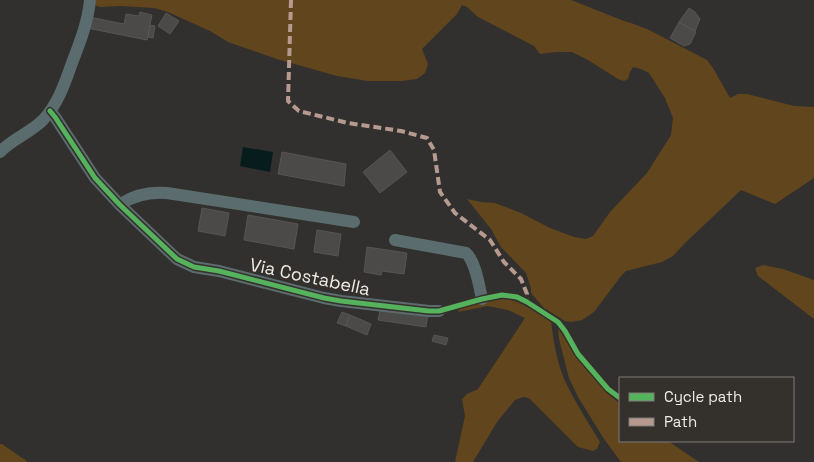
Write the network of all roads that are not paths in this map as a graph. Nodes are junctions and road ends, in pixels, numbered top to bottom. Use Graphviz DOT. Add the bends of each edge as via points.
graph roads {
  1 [pos="90,0"];
  2 [pos="50,111"];
  3 [pos="0,152"];
  4 [pos="120,205"];
  5 [pos="354,222"];
  6 [pos="395,240"];
  7 [pos="482,300"];
  8 [pos="439,311"];
  1 -- 2 [label="street" via="79,46 62,91"];
  2 -- 3 [label="street" via="36,126"];
  2 -- 4 [label="street, Via Costabella" via="95,178"];
  4 -- 5 [label="street" via="133,197 156,192"];
  4 -- 8 [label="street, Via Costabella" via="171,254 194,267 341,301"];
  6 -- 7 [label="street" via="466,253 471,257"];
}
